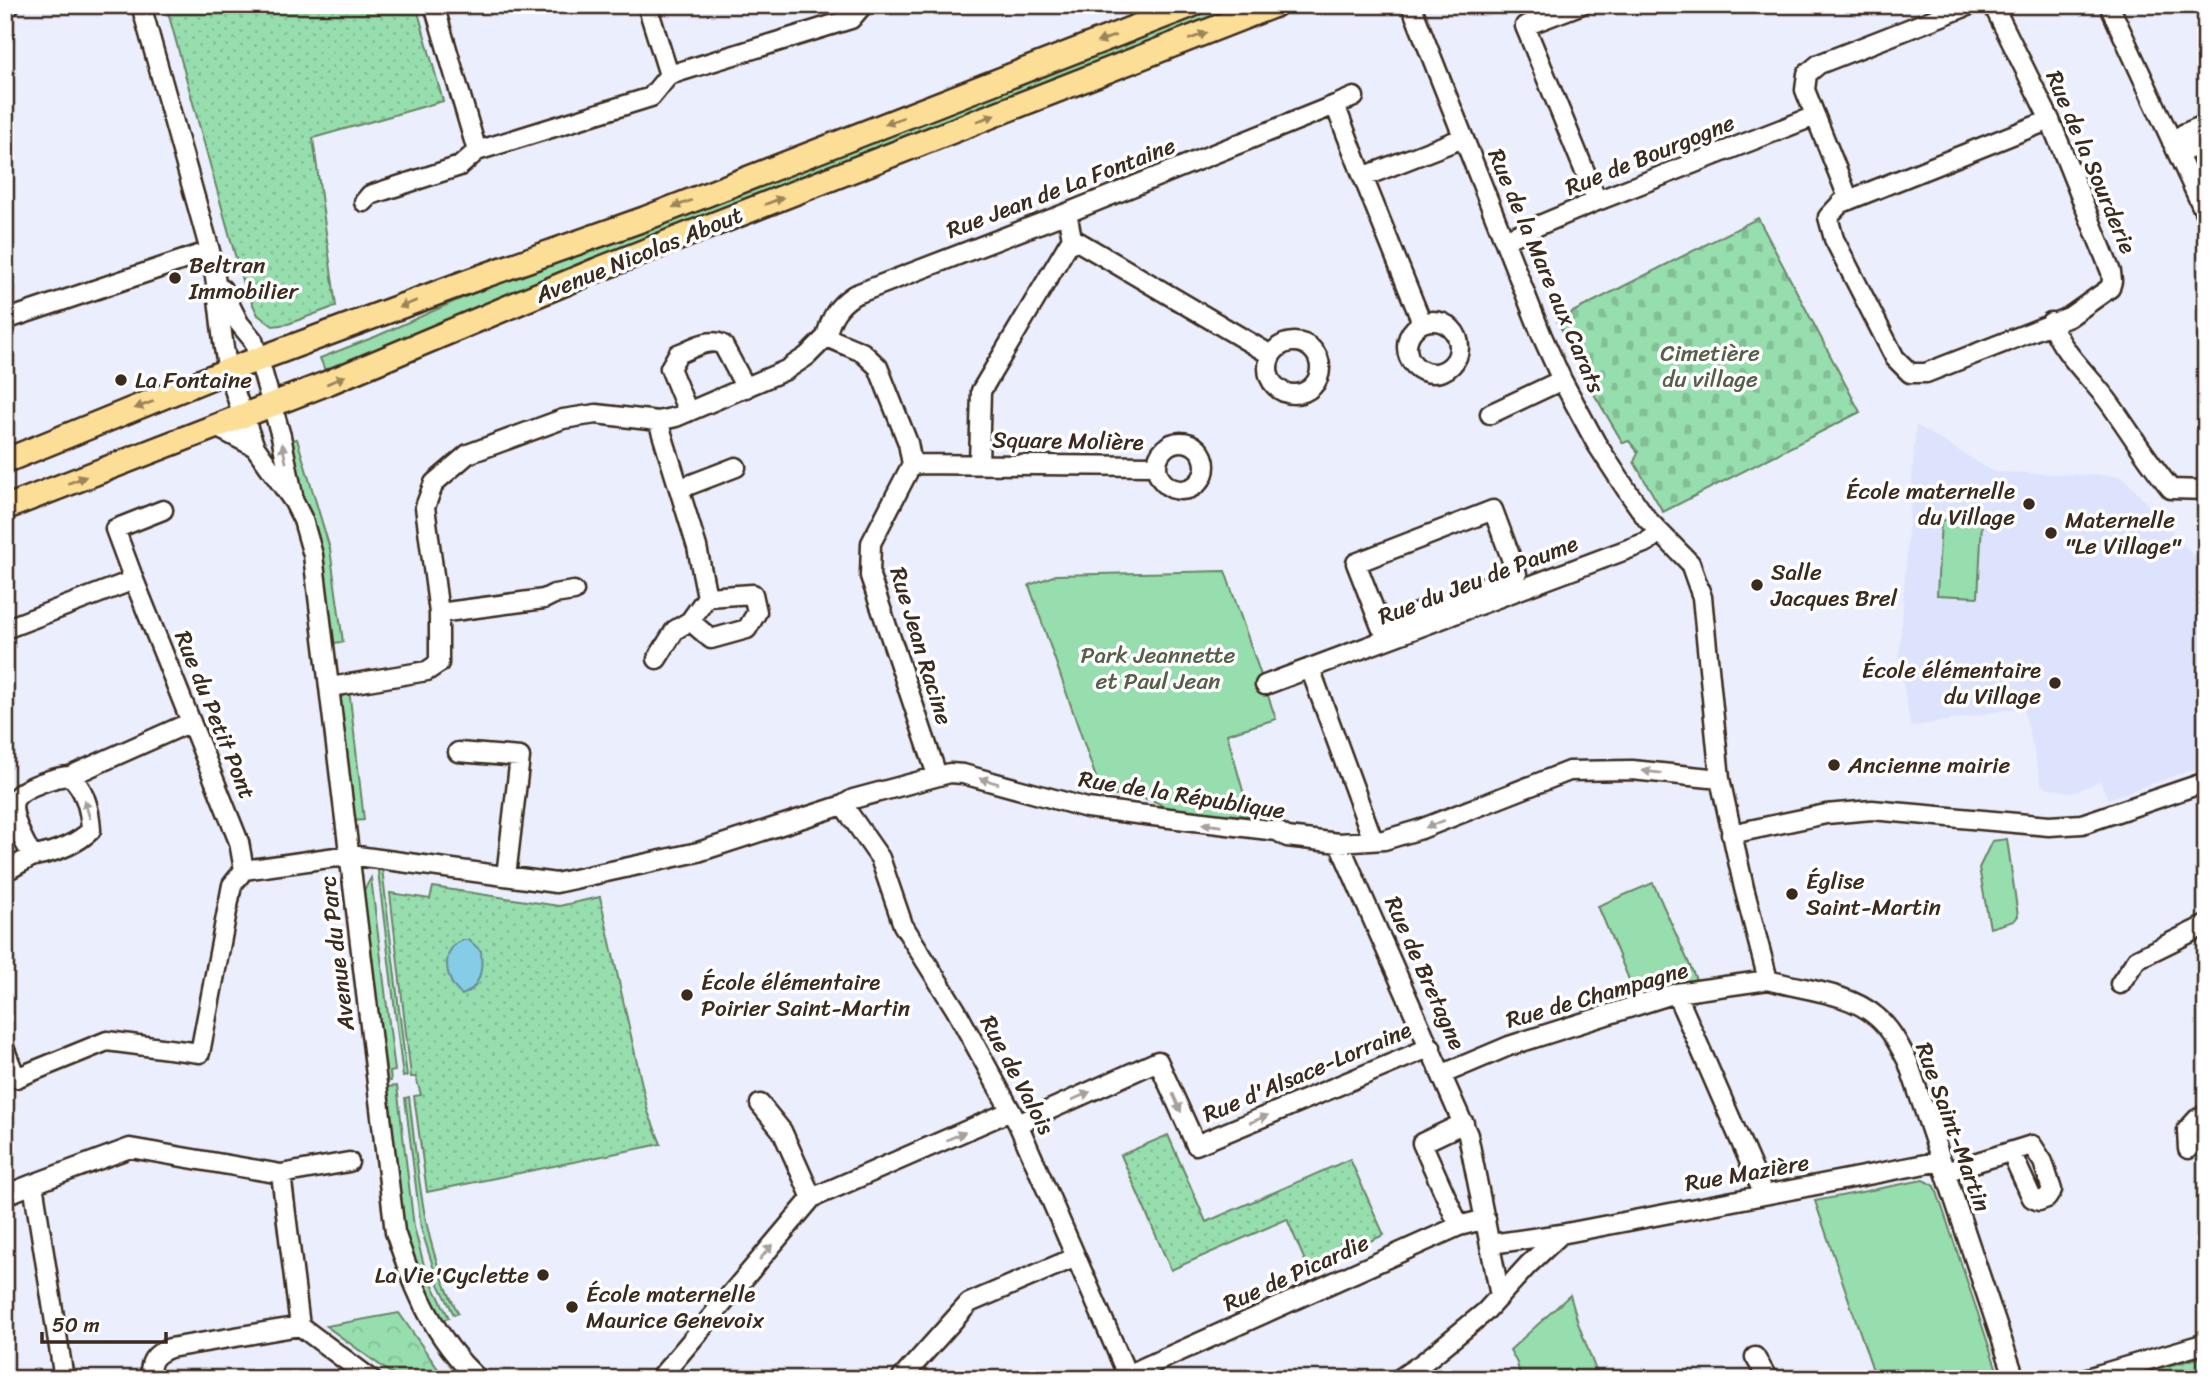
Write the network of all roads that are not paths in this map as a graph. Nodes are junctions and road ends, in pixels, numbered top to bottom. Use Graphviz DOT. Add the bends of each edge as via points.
graph roads {
  1 [pos="141,5"];
  2 [pos="435,5"];
  3 [pos="648,5"];
  4 [pos="863,5"];
  5 [pos="1192,5"];
  6 [pos="1276,5"];
  7 [pos="1411,5"];
  8 [pos="1580,5"];
  9 [pos="1969,5"];
  10 [pos="1993,5"];
  11 [pos="2109,5"];
  12 [pos="669,75"];
  13 [pos="1354,97"];
  14 [pos="1335,105"];
  15 [pos="1815,116"];
  16 [pos="2050,120"];
  17 [pos="2206,124"];
  18 [pos="1463,138"];
  19 [pos="2206,142"];
  20 [pos="2175,148"];
  21 [pos="477,150"];
  22 [pos="1363,177"];
  23 [pos="1849,200"];
  24 [pos="1597,201"];
  25 [pos="364,202"];
  26 [pos="1067,213"];
  27 [pos="2206,215"];
  28 [pos="1072,238"];
  29 [pos="1504,240"];
  30 [pos="210,251"];
  31 [pos="216,278"];
  32 [pos="5,320"];
  33 [pos="2051,322"];
  34 [pos="1422,323"];
  35 [pos="825,337"];
  36 [pos="1271,355"];
  37 [pos="260,360"];
  38 [pos="229,370"];
  39 [pos="1562,380"];
  40 [pos="746,388"];
  41 [pos="273,405"];
  42 [pos="688,412"];
  43 [pos="1490,414"];
  44 [pos="243,416"];
  45 [pos="658,421"];
  46 [pos="216,427"];
  47 [pos="255,447"];
  48 [pos="5,461"];
  49 [pos="912,464"];
  50 [pos="979,464"];
  51 [pos="1156,466"];
  52 [pos="736,467"];
  53 [pos="679,489"];
  54 [pos="2206,490"];
  55 [pos="294,502"];
  56 [pos="5,508"];
  57 [pos="163,510"];
  58 [pos="1659,532"];
  59 [pos="134,580"];
  60 [pos="574,591"];
  61 [pos="707,597"];
  62 [pos="439,613"];
  63 [pos="690,621"];
  64 [pos="1381,626"];
  65 [pos="5,629"];
  66 [pos="657,659"];
  67 [pos="1310,668"];
  68 [pos="1265,685"];
  69 [pos="331,687"];
  70 [pos="191,722"];
  71 [pos="458,752"];
  72 [pos="937,775"];
  73 [pos="71,776"];
  74 [pos="1720,779"];
  75 [pos="2206,782"];
  76 [pos="843,805"];
  77 [pos="1731,834"];
  78 [pos="1373,840"];
  79 [pos="1339,843"];
  80 [pos="350,855"];
  81 [pos="33,856"];
  82 [pos="244,870"];
  83 [pos="5,871"];
  84 [pos="506,876"];
  85 [pos="2206,925"];
  86 [pos="1768,980"];
  87 [pos="2120,984"];
  88 [pos="1676,993"];
  89 [pos="1431,1047"];
  90 [pos="5,1050"];
  91 [pos="1443,1073"];
  92 [pos="760,1104"];
  93 [pos="2206,1114"];
  94 [pos="1015,1118"];
  95 [pos="1464,1123"];
  96 [pos="2188,1149"];
  97 [pos="2011,1152"];
  98 [pos="349,1162"];
  99 [pos="1943,1166"];
  100 [pos="281,1174"];
  101 [pos="33,1184"];
  102 [pos="5,1195"];
  103 [pos="1764,1195"];
  104 [pos="812,1198"];
  105 [pos="1486,1219"];
  106 [pos="1459,1226"];
  107 [pos="1562,1234"];
  108 [pos="1491,1244"];
  109 [pos="1076,1257"];
  110 [pos="1500,1296"];
  111 [pos="300,1326"];
  112 [pos="2206,1343"];
  113 [pos="1755,1357"];
  114 [pos="1128,1377"];
  115 [pos="64,1379"];
  116 [pos="151,1379"];
  117 [pos="370,1379"];
  118 [pos="478,1379"];
  119 [pos="659,1379"];
  120 [pos="901,1379"];
  121 [pos="1398,1379"];
  122 [pos="1768,1379"];
  123 [pos="2015,1379"];
  124 [pos="2084,1379"];
  1 -- 30 [label="street"];
  2 -- 21 [label="street"];
  3 -- 12 [label="street"];
  4 -- 12 [label="street" via="851,19"];
  5 -- 37 [label="main road, Avenue Nicolas About, one-way" via="644,219"];
  41 -- 6 [label="main road, Avenue Nicolas About, one-way" via="597,270"];
  7 -- 18 [label="street, Rue de la Mare aux Carats"];
  8 -- 24 [label="street" via="1525,26"];
  9 -- 15 [label="street" via="1819,64 1807,74 1805,90"];
  10 -- 16 [label="street, Rue de la Sourderie"];
  11 -- 20 [label="street"];
  12 -- 21 [label="street" via="651,97"];
  13 -- 14 [label="street, Rue Jean de La Fontaine"];
  14 -- 22 [label="street"];
  14 -- 26 [label="street, Rue Jean de La Fontaine"];
  15 -- 23 [label="street"];
  15 -- 24 [label="street, Rue de Bourgogne"];
  16 -- 23 [label="street"];
  16 -- 33 [label="street, Rue de la Sourderie" via="2112,272 2110,288 2069,317"];
  17 -- 20 [label="street" via="2185,133"];
  18 -- 22 [label="street"];
  18 -- 29 [label="street, Rue de la Mare aux Carats"];
  19 -- 20 [label="street"];
  20 -- 27 [label="street"];
  21 -- 25 [label="street" via="460,166 370,195"];
  22 -- 34 [label="street"];
  23 -- 33 [label="street" via="1828,217 1834,239 1895,358 1910,373 1926,373"];
  24 -- 29 [label="street, Rue de Bourgogne"];
  26 -- 28 [label="street"];
  26 -- 35 [label="street, Rue Jean de La Fontaine" via="854,295 840,304"];
  28 -- 36 [label="street"];
  28 -- 50 [label="street" via="981,391"];
  29 -- 39 [label="street, Rue de la Mare aux Carats"];
  30 -- 31 [label="street"];
  30 -- 32 [label="street"];
  31 -- 37 [label="street, Avenue du Parc"];
  31 -- 38 [label="street, Avenue du Parc"];
  33 -- 54 [label="street" via="2056,338 2110,403 2171,489"];
  35 -- 40 [label="street" via="786,370"];
  35 -- 49 [label="street" via="862,352 878,367"];
  37 -- 38 [label="main road, Avenue Nicolas About"];
  37 -- 41 [label="street, Avenue du Parc"];
  38 -- 44 [label="street, Avenue du Parc"];
  38 -- 48 [label="main road, Avenue Nicolas About, one-way"];
  39 -- 43 [label="street"];
  39 -- 58 [label="street, Rue de la Mare aux Carats" via="1596,443"];
  40 -- 42 [label="street"];
  40 -- 42 [label="street" via="719,342 678,354 670,368"];
  41 -- 44 [label="main road, Avenue Nicolas About"];
  55 -- 41 [label="street, Avenue du Parc, one-way"];
  42 -- 45 [label="street"];
  44 -- 46 [label="main road, Avenue Nicolas About"];
  44 -- 47 [label="street, Avenue du Parc"];
  45 -- 53 [label="street"];
  45 -- 62 [label="street" via="596,414 563,419 468,454 434,482 425,507"];
  46 -- 47 [label="street, Avenue du Parc"];
  56 -- 46 [label="main road, Avenue Nicolas About, one-way"];
  47 -- 55 [label="street, Avenue du Parc"];
  49 -- 50 [label="street, Square Molière"];
  49 -- 72 [label="street, Rue Jean Racine" via="871,543 870,576"];
  50 -- 51 [label="street, Square Molière"];
  52 -- 53 [label="street"];
  53 -- 61 [label="street"];
  55 -- 69 [label="street, Avenue du Parc" via="313,555"];
  57 -- 59 [label="street, Rue du Petit Pont" via="115,529"];
  58 -- 67 [label="street, Rue du Jeu de Paume" via="1647,542"];
  58 -- 74 [label="street, Rue de la Mare aux Carats" via="1690,563 1702,597"];
  59 -- 65 [label="street"];
  59 -- 70 [label="street, Rue du Petit Pont"];
  60 -- 62 [label="street"];
  61 -- 63 [label="street"];
  61 -- 63 [label="street" via="753,594 757,612 747,629 711,639"];
  62 -- 69 [label="street" via="439,663 427,671"];
  63 -- 66 [label="street" via="675,630"];
  64 -- 64 [label="street" via="1356,563 1493,510 1517,574"];
  67 -- 68 [label="street, Rue du Jeu de Paume"];
  67 -- 78 [label="street"];
  69 -- 80 [label="street, Avenue du Parc"];
  70 -- 73 [label="street"];
  70 -- 82 [label="street, Rue du Petit Pont" via="239,842"];
  71 -- 84 [label="street" via="520,757"];
  72 -- 76 [label="street, Rue de la République"];
  79 -- 72 [label="street, Rue de la République, one-way" via="1087,808 963,774"];
  73 -- 81 [label="street" via="57,776 15,799 13,811"];
  81 -- 73 [label="street, one-way" via="83,838 92,830 91,814"];
  74 -- 77 [label="street, Rue de la Mare aux Carats"];
  74 -- 78 [label="street, Rue de la République, one-way" via="1632,770 1569,772 1421,829"];
  75 -- 77 [label="street" via="2082,824 2049,826 1872,810 1826,814"];
  76 -- 84 [label="street, Rue de la République" via="698,852 556,883"];
  76 -- 94 [label="street, Rue de Valois" via="880,858 903,925"];
  77 -- 86 [label="street, Rue de la Mare aux Carats"];
  78 -- 79 [label="street, Rue de la République"];
  79 -- 89 [label="street, Rue de Bretagne"];
  80 -- 82 [label="street"];
  80 -- 84 [label="street, Rue de la République"];
  80 -- 118 [label="street, Avenue du Parc" via="395,1232 413,1286 438,1333"];
  81 -- 83 [label="street"];
  82 -- 90 [label="street" via="232,885 200,1053 107,1041 16,1078"];
  85 -- 87 [label="street" via="2137,959"];
  86 -- 88 [label="street, Rue de Champagne"];
  86 -- 99 [label="street, Rue Saint-Martin" via="1842,998 1877,1017 1908,1062"];
  88 -- 91 [label="street, Rue de Champagne" via="1509,1046"];
  88 -- 103 [label="street"];
  89 -- 91 [label="street, Rue de Bretagne"];
  94 -- 89 [label="street, Rue d'Alsace-Lorraine, one-way" via="1158,1061 1196,1145"];
  91 -- 95 [label="street, Rue de Bretagne"];
  92 -- 104 [label="street" via="782,1131"];
  93 -- 96 [label="street" via="2187,1130"];
  104 -- 94 [label="street, Rue d'Alsace-Lorraine, one-way"];
  94 -- 109 [label="street, Rue de Valois"];
  95 -- 105 [label="street, Rue de Bretagne"];
  95 -- 106 [label="street" via="1422,1143"];
  97 -- 99 [label="street, Rue Mazière"];
  98 -- 100 [label="street"];
  99 -- 103 [label="street, Rue Mazière"];
  99 -- 123 [label="street, Rue Saint-Martin"];
  100 -- 101 [label="street" via="130,1147"];
  100 -- 111 [label="street"];
  101 -- 102 [label="street"];
  101 -- 115 [label="street"];
  103 -- 107 [label="street, Rue Mazière"];
  119 -- 104 [label="street, Rue d'Alsace-Lorraine, one-way"];
  105 -- 106 [label="street, Rue de Picardie"];
  105 -- 108 [label="street, Rue de Bretagne"];
  106 -- 114 [label="street, Rue de Picardie"];
  107 -- 108 [label="street, Rue Mazière"];
  107 -- 110 [label="street"];
  108 -- 110 [label="street, Rue de Bretagne"];
  109 -- 114 [label="street, Rue de Valois"];
  109 -- 120 [label="street" via="969,1303"];
  110 -- 121 [label="street"];
  111 -- 116 [label="street" via="170,1348 153,1358"];
  111 -- 117 [label="street"];
  112 -- 124 [label="street"];
  113 -- 122 [label="street"];
}
